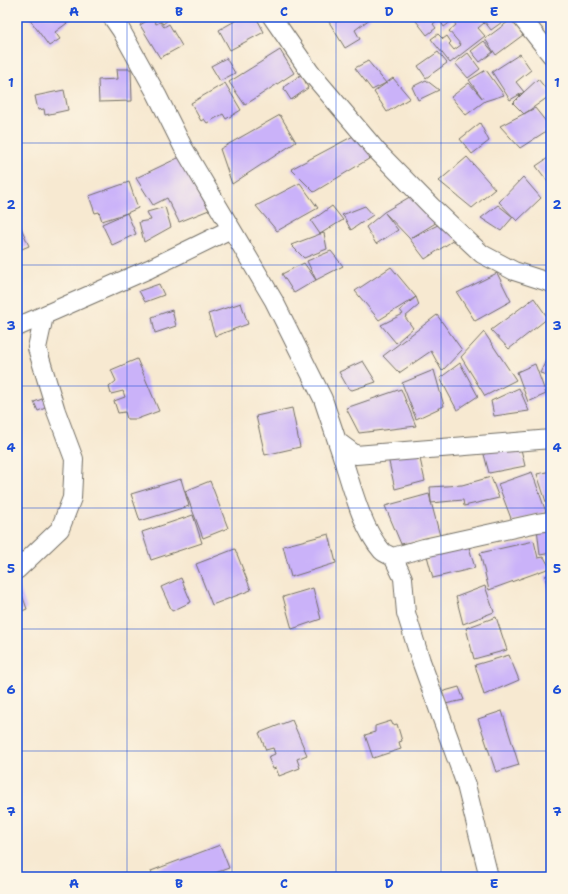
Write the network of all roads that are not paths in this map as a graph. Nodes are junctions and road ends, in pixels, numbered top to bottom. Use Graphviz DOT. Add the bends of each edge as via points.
graph roads {
  1 [pos="112,17"];
  2 [pos="272,17"];
  3 [pos="521,17"];
  4 [pos="551,55"];
  5 [pos="231,229"];
  6 [pos="551,283"];
  7 [pos="44,316"];
  8 [pos="17,327"];
  9 [pos="551,438"];
  10 [pos="338,441"];
  11 [pos="551,521"];
  12 [pos="392,558"];
  13 [pos="17,570"];
  14 [pos="489,877"];
  1 -- 5 [label="street"];
  2 -- 6 [label="street" via="310,72 377,151 431,206 482,254 514,271"];
  3 -- 4 [label="street"];
  5 -- 7 [label="street" via="149,270"];
  5 -- 10 [label="street" via="274,301 323,399"];
  7 -- 8 [label="street"];
  7 -- 13 [label="street" via="37,348 74,459 72,498 60,529"];
  9 -- 10 [label="street" via="356,455"];
  10 -- 12 [label="street" via="370,534 383,552"];
  11 -- 12 [label="street" via="424,548"];
  12 -- 14 [label="street" via="403,578 406,613 466,785"];
}
